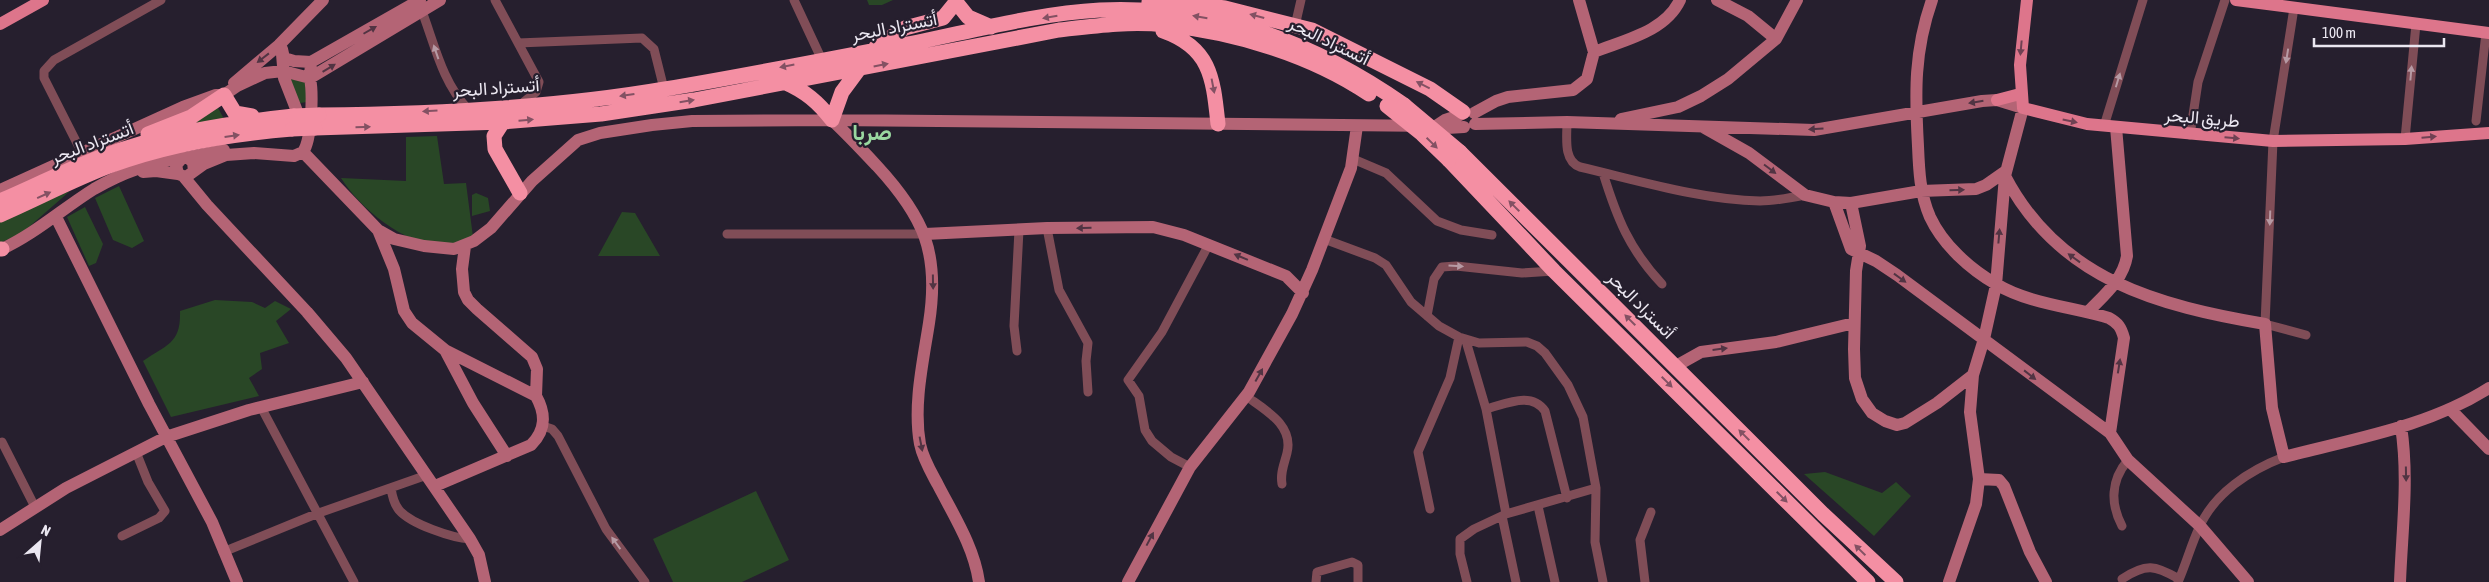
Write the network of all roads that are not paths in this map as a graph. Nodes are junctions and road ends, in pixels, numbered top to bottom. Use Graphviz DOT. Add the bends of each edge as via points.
graph roads {
  1 [pos="43,0"];
  2 [pos="161,0"];
  3 [pos="323,0"];
  4 [pos="440,0"];
  5 [pos="496,0"];
  6 [pos="794,0"];
  7 [pos="1302,0"];
  8 [pos="1579,0"];
  9 [pos="1680,0"];
  10 [pos="1717,0"];
  11 [pos="1797,0"];
  12 [pos="1932,0"];
  13 [pos="2027,0"];
  14 [pos="2143,0"];
  15 [pos="2225,0"];
  16 [pos="2236,0"];
  17 [pos="956,1"];
  18 [pos="1204,3"];
  19 [pos="420,4"];
  20 [pos="1223,4"];
  21 [pos="2294,8"];
  22 [pos="1098,10"];
  23 [pos="0,24"];
  24 [pos="1143,24"];
  25 [pos="2416,24"];
  26 [pos="1294,26"];
  27 [pos="993,27"];
  28 [pos="2488,33"];
  29 [pos="289,36"];
  30 [pos="1776,39"];
  31 [pos="518,43"];
  32 [pos="870,51"];
  33 [pos="1594,52"];
  34 [pos="282,54"];
  35 [pos="822,60"];
  36 [pos="311,62"];
  37 [pos="859,69"];
  38 [pos="283,71"];
  39 [pos="256,76"];
  40 [pos="310,78"];
  41 [pos="784,82"];
  42 [pos="286,86"];
  43 [pos="664,89"];
  44 [pos="2020,94"];
  45 [pos="224,95"];
  46 [pos="1997,100"];
  47 [pos="520,105"];
  48 [pos="2023,108"];
  49 [pos="468,109"];
  50 [pos="1916,113"];
  51 [pos="1467,118"];
  52 [pos="832,120"];
  53 [pos="288,121"];
  54 [pos="317,121"];
  55 [pos="2476,121"];
  56 [pos="503,122"];
  57 [pos="1566,122"];
  58 [pos="1610,123"];
  59 [pos="1218,124"];
  60 [pos="1699,125"];
  61 [pos="1357,126"];
  62 [pos="2110,126"];
  63 [pos="1751,128"];
  64 [pos="2489,133"];
  65 [pos="2190,134"];
  66 [pos="2405,139"];
  67 [pos="2273,141"];
  68 [pos="303,152"];
  69 [pos="82,153"];
  70 [pos="1749,153"];
  71 [pos="1455,156"];
  72 [pos="98,158"];
  73 [pos="183,158"];
  74 [pos="1353,159"];
  75 [pos="1602,172"];
  76 [pos="187,173"];
  77 [pos="2006,173"];
  78 [pos="121,177"];
  79 [pos="0,190"];
  80 [pos="1921,191"];
  81 [pos="520,193"];
  82 [pos="1805,195"];
  83 [pos="0,201"];
  84 [pos="1834,202"];
  85 [pos="1850,203"];
  86 [pos="0,215"];
  87 [pos="56,217"];
  88 [pos="1047,228"];
  89 [pos="378,230"];
  90 [pos="1019,230"];
  91 [pos="726,234"];
  92 [pos="925,234"];
  93 [pos="1492,235"];
  94 [pos="1324,239"];
  95 [pos="1209,244"];
  96 [pos="465,246"];
  97 [pos="1,250"];
  98 [pos="1858,253"];
  99 [pos="1312,270"];
  100 [pos="1554,271"];
  101 [pos="1286,276"];
  102 [pos="2116,282"];
  103 [pos="1662,284"];
  104 [pos="1996,285"];
  105 [pos="1302,293"];
  106 [pos="2088,312"];
  107 [pos="1427,316"];
  108 [pos="1854,324"];
  109 [pos="2265,324"];
  110 [pos="2306,335"];
  111 [pos="1463,339"];
  112 [pos="1984,339"];
  113 [pos="444,350"];
  114 [pos="1017,351"];
  115 [pos="1676,366"];
  116 [pos="1972,375"];
  117 [pos="363,382"];
  118 [pos="2489,388"];
  119 [pos="1088,392"];
  120 [pos="536,396"];
  121 [pos="1246,396"];
  122 [pos="261,407"];
  123 [pos="1486,408"];
  124 [pos="2450,409"];
  125 [pos="2112,415"];
  126 [pos="2097,423"];
  127 [pos="544,426"];
  128 [pos="2401,426"];
  129 [pos="2110,433"];
  130 [pos="166,436"];
  131 [pos="2,442"];
  132 [pos="2489,449"];
  133 [pos="136,452"];
  134 [pos="508,456"];
  135 [pos="2284,457"];
  136 [pos="2128,460"];
  137 [pos="1190,467"];
  138 [pos="1979,479"];
  139 [pos="431,481"];
  140 [pos="1282,484"];
  141 [pos="391,488"];
  142 [pos="1596,488"];
  143 [pos="1567,498"];
  144 [pos="1538,506"];
  145 [pos="35,507"];
  146 [pos="1430,508"];
  147 [pos="1651,512"];
  148 [pos="316,514"];
  149 [pos="1504,515"];
  150 [pos="2122,526"];
  151 [pos="2200,526"];
  152 [pos="0,530"];
  153 [pos="122,536"];
  154 [pos="470,539"];
  155 [pos="223,552"];
  156 [pos="2122,579"];
  157 [pos="2178,580"];
  158 [pos="237,582"];
  159 [pos="354,582"];
  160 [pos="485,582"];
  161 [pos="645,582"];
  162 [pos="979,582"];
  163 [pos="1128,582"];
  164 [pos="1316,582"];
  165 [pos="1358,582"];
  166 [pos="1467,582"];
  167 [pos="1516,582"];
  168 [pos="1555,582"];
  169 [pos="1603,582"];
  170 [pos="1645,582"];
  171 [pos="1868,582"];
  172 [pos="1896,582"];
  173 [pos="1949,582"];
  174 [pos="2046,582"];
  175 [pos="2248,582"];
  176 [pos="2400,582"];
  1 -- 23 [label="main road"];
  2 -- 69 [label="street" via="68,51 44,71 44,78"];
  3 -- 29 [label="street"];
  4 -- 19 [label="street"];
  5 -- 31 [label="street"];
  6 -- 35 [label="street"];
  7 -- 26 [label="street"];
  8 -- 33 [label="street"];
  9 -- 33 [label="street" via="1666,19 1648,31"];
  10 -- 30 [label="street" via="1748,16"];
  11 -- 30 [label="street"];
  12 -- 50 [label="street" via="1921,36 1916,72"];
  13 -- 44 [label="main road, one-way" via="2020,55"];
  62 -- 14 [label="street, one-way"];
  15 -- 65 [label="street" via="2198,82"];
  16 -- 21 [label="main road"];
  17 -- 27 [label="highway" via="968,18"];
  17 -- 32 [label="highway" via="942,18 905,28"];
  18 -- 20 [label="highway"];
  18 -- 22 [label="highway" via="1141,2"];
  36 -- 19 [label="street, one-way"];
  40 -- 19 [label="street, one-way"];
  49 -- 19 [label="street, one-way" via="448,82"];
  26 -- 20 [label="highway, one-way"];
  21 -- 25 [label="main road"];
  21 -- 67 [label="street, one-way"];
  22 -- 27 [label="highway, أتستراد البحر, one-way"];
  71 -- 22 [label="highway, أتستراد البحر, one-way, bridge" via="1404,105 1302,46 1222,21 1142,10"];
  37 -- 24 [label="highway, أتستراد البحر, one-way" via="1059,30"];
  24 -- 59 [label="highway, one-way" via="1182,39 1202,57 1213,84"];
  24 -- 71 [label="highway, أتستراد البحر, one-way, bridge" via="1165,24 1229,36 1310,62 1360,88"];
  25 -- 28 [label="main road"];
  66 -- 25 [label="street, one-way"];
  51 -- 26 [label="highway, one-way" via="1430,89 1312,30"];
  27 -- 32 [label="highway, أتستراد البحر"];
  28 -- 55 [label="street"];
  29 -- 34 [label="street" via="282,46"];
  29 -- 45 [label="street, one-way" via="239,77"];
  30 -- 58 [label="street" via="1728,79 1701,96 1678,107"];
  31 -- 43 [label="street" via="642,38 654,49"];
  31 -- 47 [label="street" via="539,82 536,92"];
  32 -- 35 [label="highway, أتستراد البحر"];
  33 -- 51 [label="street" via="1588,79 1573,90 1496,100"];
  34 -- 36 [label="street" via="294,61"];
  34 -- 38 [label="street"];
  35 -- 43 [label="highway, أتستراد البحر, one-way"];
  36 -- 40 [label="street"];
  37 -- 41 [label="highway, أتستراد البحر"];
  37 -- 52 [label="highway" via="842,92"];
  38 -- 39 [label="street"];
  38 -- 40 [label="street"];
  38 -- 42 [label="street"];
  39 -- 42 [label="street"];
  39 -- 45 [label="street"];
  40 -- 68 [label="street" via="310,112"];
  41 -- 52 [label="highway" via="817,101"];
  56 -- 41 [label="highway, أتستراد البحر, one-way" via="600,114"];
  42 -- 73 [label="street" via="302,125 299,147 237,149"];
  43 -- 47 [label="highway, أتستراد البحر, one-way" via="609,98"];
  44 -- 46 [label="main road"];
  44 -- 48 [label="main road"];
  45 -- 53 [label="highway" via="232,111 238,115"];
  45 -- 69 [label="street" via="190,104"];
  45 -- 72 [label="highway" via="191,117"];
  46 -- 48 [label="street"];
  46 -- 50 [label="street, one-way"];
  47 -- 49 [label="highway, أتستراد البحر"];
  48 -- 62 [label="main road, طريق البحر, one-way" via="2062,119"];
  48 -- 77 [label="street"];
  49 -- 54 [label="highway, أتستراد البحر, one-way"];
  50 -- 63 [label="street, one-way" via="1814,130"];
  50 -- 80 [label="street"];
  51 -- 57 [label="street"];
  51 -- 61 [label="street" via="1445,120 1436,126"];
  52 -- 59 [label="street"];
  52 -- 81 [label="street" via="692,121 600,133 571,144"];
  52 -- 92 [label="street" via="903,196"];
  53 -- 54 [label="highway, أتستراد البحر, bridge"];
  53 -- 72 [label="highway, أتستراد البحر" via="237,123 174,135"];
  86 -- 53 [label="highway, أتستراد البحر, one-way" via="134,158"];
  54 -- 56 [label="highway, أتستراد البحر, one-way"];
  56 -- 81 [label="highway" via="494,136 495,149"];
  57 -- 58 [label="street"];
  57 -- 75 [label="street" via="1567,149 1574,165"];
  58 -- 60 [label="street"];
  59 -- 61 [label="street"];
  60 -- 63 [label="street"];
  60 -- 70 [label="street"];
  61 -- 74 [label="street"];
  62 -- 65 [label="main road, طريق البحر"];
  62 -- 102 [label="street" via="2127,256"];
  63 -- 70 [label="street" via="1746,138"];
  66 -- 64 [label="main road, طريق البحر, one-way"];
  65 -- 67 [label="main road, طريق البحر, one-way"];
  66 -- 67 [label="main road, طريق البحر"];
  67 -- 109 [label="street, one-way"];
  68 -- 76 [label="street" via="294,156 226,155"];
  68 -- 89 [label="street"];
  69 -- 79 [label="street"];
  70 -- 82 [label="street, one-way"];
  71 -- 100 [label="highway, أتستراد البحر"];
  115 -- 71 [label="highway, أتستراد البحر, one-way"];
  72 -- 83 [label="highway, أتستراد البحر"];
  73 -- 76 [label="street" via="193,162"];
  73 -- 78 [label="street" via="149,164"];
  74 -- 93 [label="street" via="1386,173 1437,221 1461,230"];
  74 -- 94 [label="street"];
  75 -- 82 [label="street" via="1688,192 1746,200"];
  75 -- 103 [label="street" via="1624,233"];
  76 -- 78 [label="street" via="145,172"];
  76 -- 117 [label="street" via="207,204 307,312"];
  80 -- 77 [label="street, one-way" via="1976,189"];
  102 -- 77 [label="street, one-way" via="2065,251 2032,216 2014,192"];
  104 -- 77 [label="street, one-way"];
  78 -- 87 [label="street" via="96,188"];
  80 -- 85 [label="street"];
  80 -- 104 [label="street" via="1930,217 1944,240"];
  81 -- 96 [label="street" via="491,228"];
  82 -- 84 [label="street"];
  84 -- 85 [label="street"];
  84 -- 98 [label="street" via="1850,247"];
  85 -- 98 [label="street" via="1860,246"];
  87 -- 97 [label="street"];
  87 -- 130 [label="street"];
  88 -- 90 [label="street"];
  95 -- 88 [label="street, one-way" via="1153,227"];
  88 -- 119 [label="street" via="1059,290 1088,343"];
  89 -- 96 [label="street" via="394,238 440,249"];
  89 -- 113 [label="street" via="394,269 406,316"];
  90 -- 92 [label="street"];
  90 -- 114 [label="street" via="1014,326"];
  91 -- 92 [label="street"];
  92 -- 162 [label="street, one-way" via="932,262 933,290 922,371 920,438 927,463 966,540"];
  94 -- 99 [label="street"];
  94 -- 107 [label="street" via="1386,265 1412,302"];
  101 -- 95 [label="street, one-way"];
  95 -- 137 [label="street" via="1162,332 1128,380 1139,396 1145,430 1152,441"];
  96 -- 120 [label="street" via="464,292 472,305 532,357 537,369"];
  98 -- 108 [label="street"];
  98 -- 112 [label="street, one-way" via="1885,267"];
  99 -- 101 [label="street"];
  99 -- 105 [label="street"];
  107 -- 100 [label="street, one-way" via="1434,279 1442,267 1522,273"];
  100 -- 171 [label="highway, أتستراد البحر, one-way"];
  101 -- 105 [label="street"];
  102 -- 106 [label="street"];
  102 -- 109 [label="street" via="2178,307"];
  104 -- 106 [label="street"];
  104 -- 112 [label="street"];
  121 -- 105 [label="street, one-way"];
  125 -- 106 [label="street, one-way" via="2124,338 2122,328 2116,322"];
  107 -- 111 [label="street"];
  115 -- 108 [label="street, one-way" via="1701,352 1776,342"];
  108 -- 116 [label="street" via="1854,368 1858,389 1872,413 1885,421 1897,425 1916,418"];
  109 -- 110 [label="street"];
  109 -- 135 [label="street" via="2272,408"];
  111 -- 123 [label="street"];
  111 -- 142 [label="street" via="1527,342 1545,353 1579,404"];
  111 -- 146 [label="street" via="1418,452"];
  112 -- 116 [label="street"];
  112 -- 126 [label="street, one-way"];
  113 -- 120 [label="street"];
  113 -- 134 [label="street" via="473,403"];
  172 -- 115 [label="highway, أتستراد البحر, one-way" via="1823,514"];
  116 -- 138 [label="street" via="1970,412"];
  117 -- 122 [label="street"];
  117 -- 139 [label="street"];
  118 -- 124 [label="street"];
  120 -- 127 [label="street" via="542,407"];
  121 -- 137 [label="street"];
  121 -- 140 [label="street" via="1276,418 1285,430 1288,446 1281,474"];
  122 -- 130 [label="street"];
  122 -- 148 [label="street"];
  123 -- 143 [label="street" via="1529,400 1540,405 1545,411"];
  123 -- 149 [label="street"];
  124 -- 128 [label="street"];
  124 -- 132 [label="street"];
  125 -- 126 [label="street"];
  125 -- 129 [label="street"];
  126 -- 129 [label="street"];
  127 -- 134 [label="street" via="532,445"];
  161 -- 127 [label="street, one-way" via="606,528 558,436"];
  128 -- 135 [label="street"];
  128 -- 176 [label="street, one-way" via="2406,498"];
  129 -- 136 [label="street"];
  130 -- 133 [label="street"];
  130 -- 155 [label="street" via="212,522"];
  131 -- 145 [label="street"];
  133 -- 145 [label="street"];
  133 -- 153 [label="street" via="148,482 166,511 159,518"];
  134 -- 139 [label="street"];
  135 -- 151 [label="street" via="2242,478 2219,500"];
  136 -- 150 [label="street" via="2114,486 2115,506"];
  136 -- 151 [label="street"];
  163 -- 137 [label="street, one-way"];
  138 -- 173 [label="street" via="1976,504"];
  138 -- 174 [label="street" via="1999,480 2004,486 2030,552"];
  139 -- 141 [label="street"];
  139 -- 154 [label="street"];
  141 -- 148 [label="street"];
  141 -- 154 [label="street" via="396,506 404,515 448,535"];
  142 -- 143 [label="street"];
  142 -- 169 [label="street" via="1595,542"];
  143 -- 144 [label="street"];
  144 -- 149 [label="street"];
  144 -- 168 [label="street"];
  145 -- 152 [label="street"];
  147 -- 170 [label="street" via="1640,540"];
  148 -- 155 [label="street"];
  148 -- 159 [label="street"];
  149 -- 166 [label="street" via="1460,539"];
  149 -- 167 [label="street"];
  151 -- 157 [label="street"];
  151 -- 175 [label="street"];
  154 -- 160 [label="street" via="479,554"];
  155 -- 158 [label="street"];
  156 -- 157 [label="street" via="2138,569 2153,566"];
  164 -- 165 [label="street" via="1317,572 1356,562"];
}
